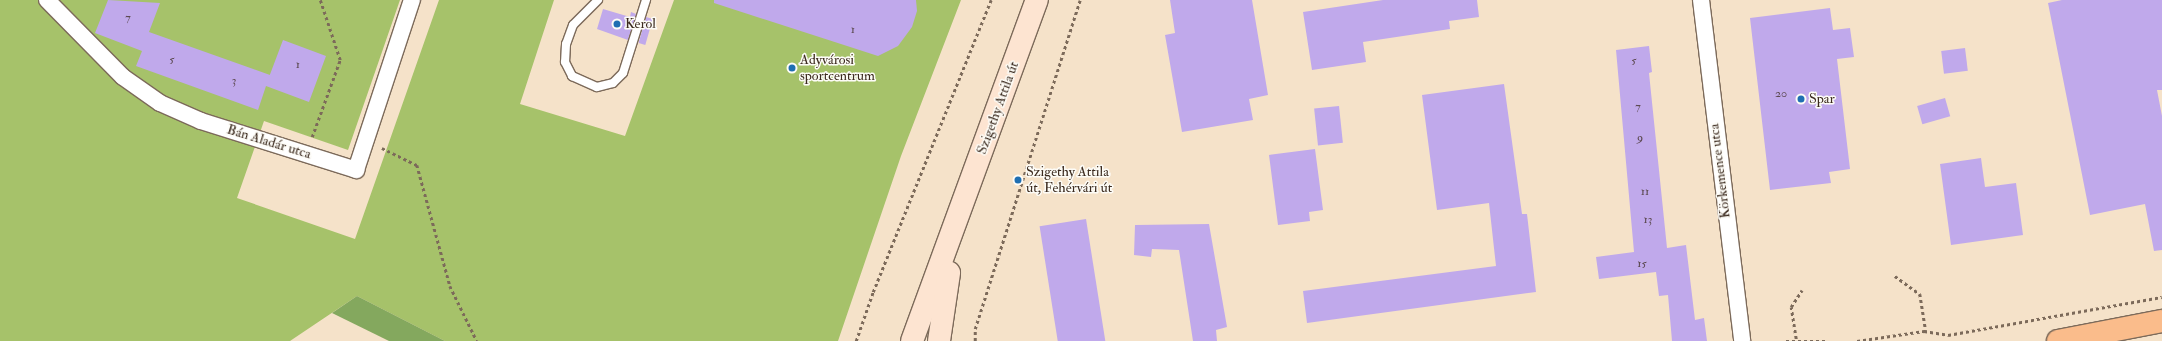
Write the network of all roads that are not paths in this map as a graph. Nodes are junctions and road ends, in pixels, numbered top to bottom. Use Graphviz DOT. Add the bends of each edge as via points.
graph roads {
  1 [pos="47,0"];
  2 [pos="412,0"];
  3 [pos="598,0"];
  4 [pos="646,0"];
  5 [pos="1037,0"];
  6 [pos="1701,0"];
  7 [pos="960,216"];
  8 [pos="2162,321"];
  9 [pos="2086,338"];
  10 [pos="912,341"];
  11 [pos="939,341"];
  12 [pos="1742,341"];
  13 [pos="2058,341"];
  1 -- 2 [label="street, Bán Aladár utca" via="123,77 160,103 201,121 356,170"];
  3 -- 4 [label="lane" via="573,25 566,44 565,62 572,76 598,87 613,83 623,73"];
  5 -- 7 [label="street, Szigethy Attila út"];
  6 -- 12 [label="street, Körkemence utca"];
  7 -- 10 [label="street, Szigethy Attila út"];
  7 -- 11 [label="street, Szigethy Attila út"];
  8 -- 9 [label="main road"];
  9 -- 13 [label="main road"];
}
